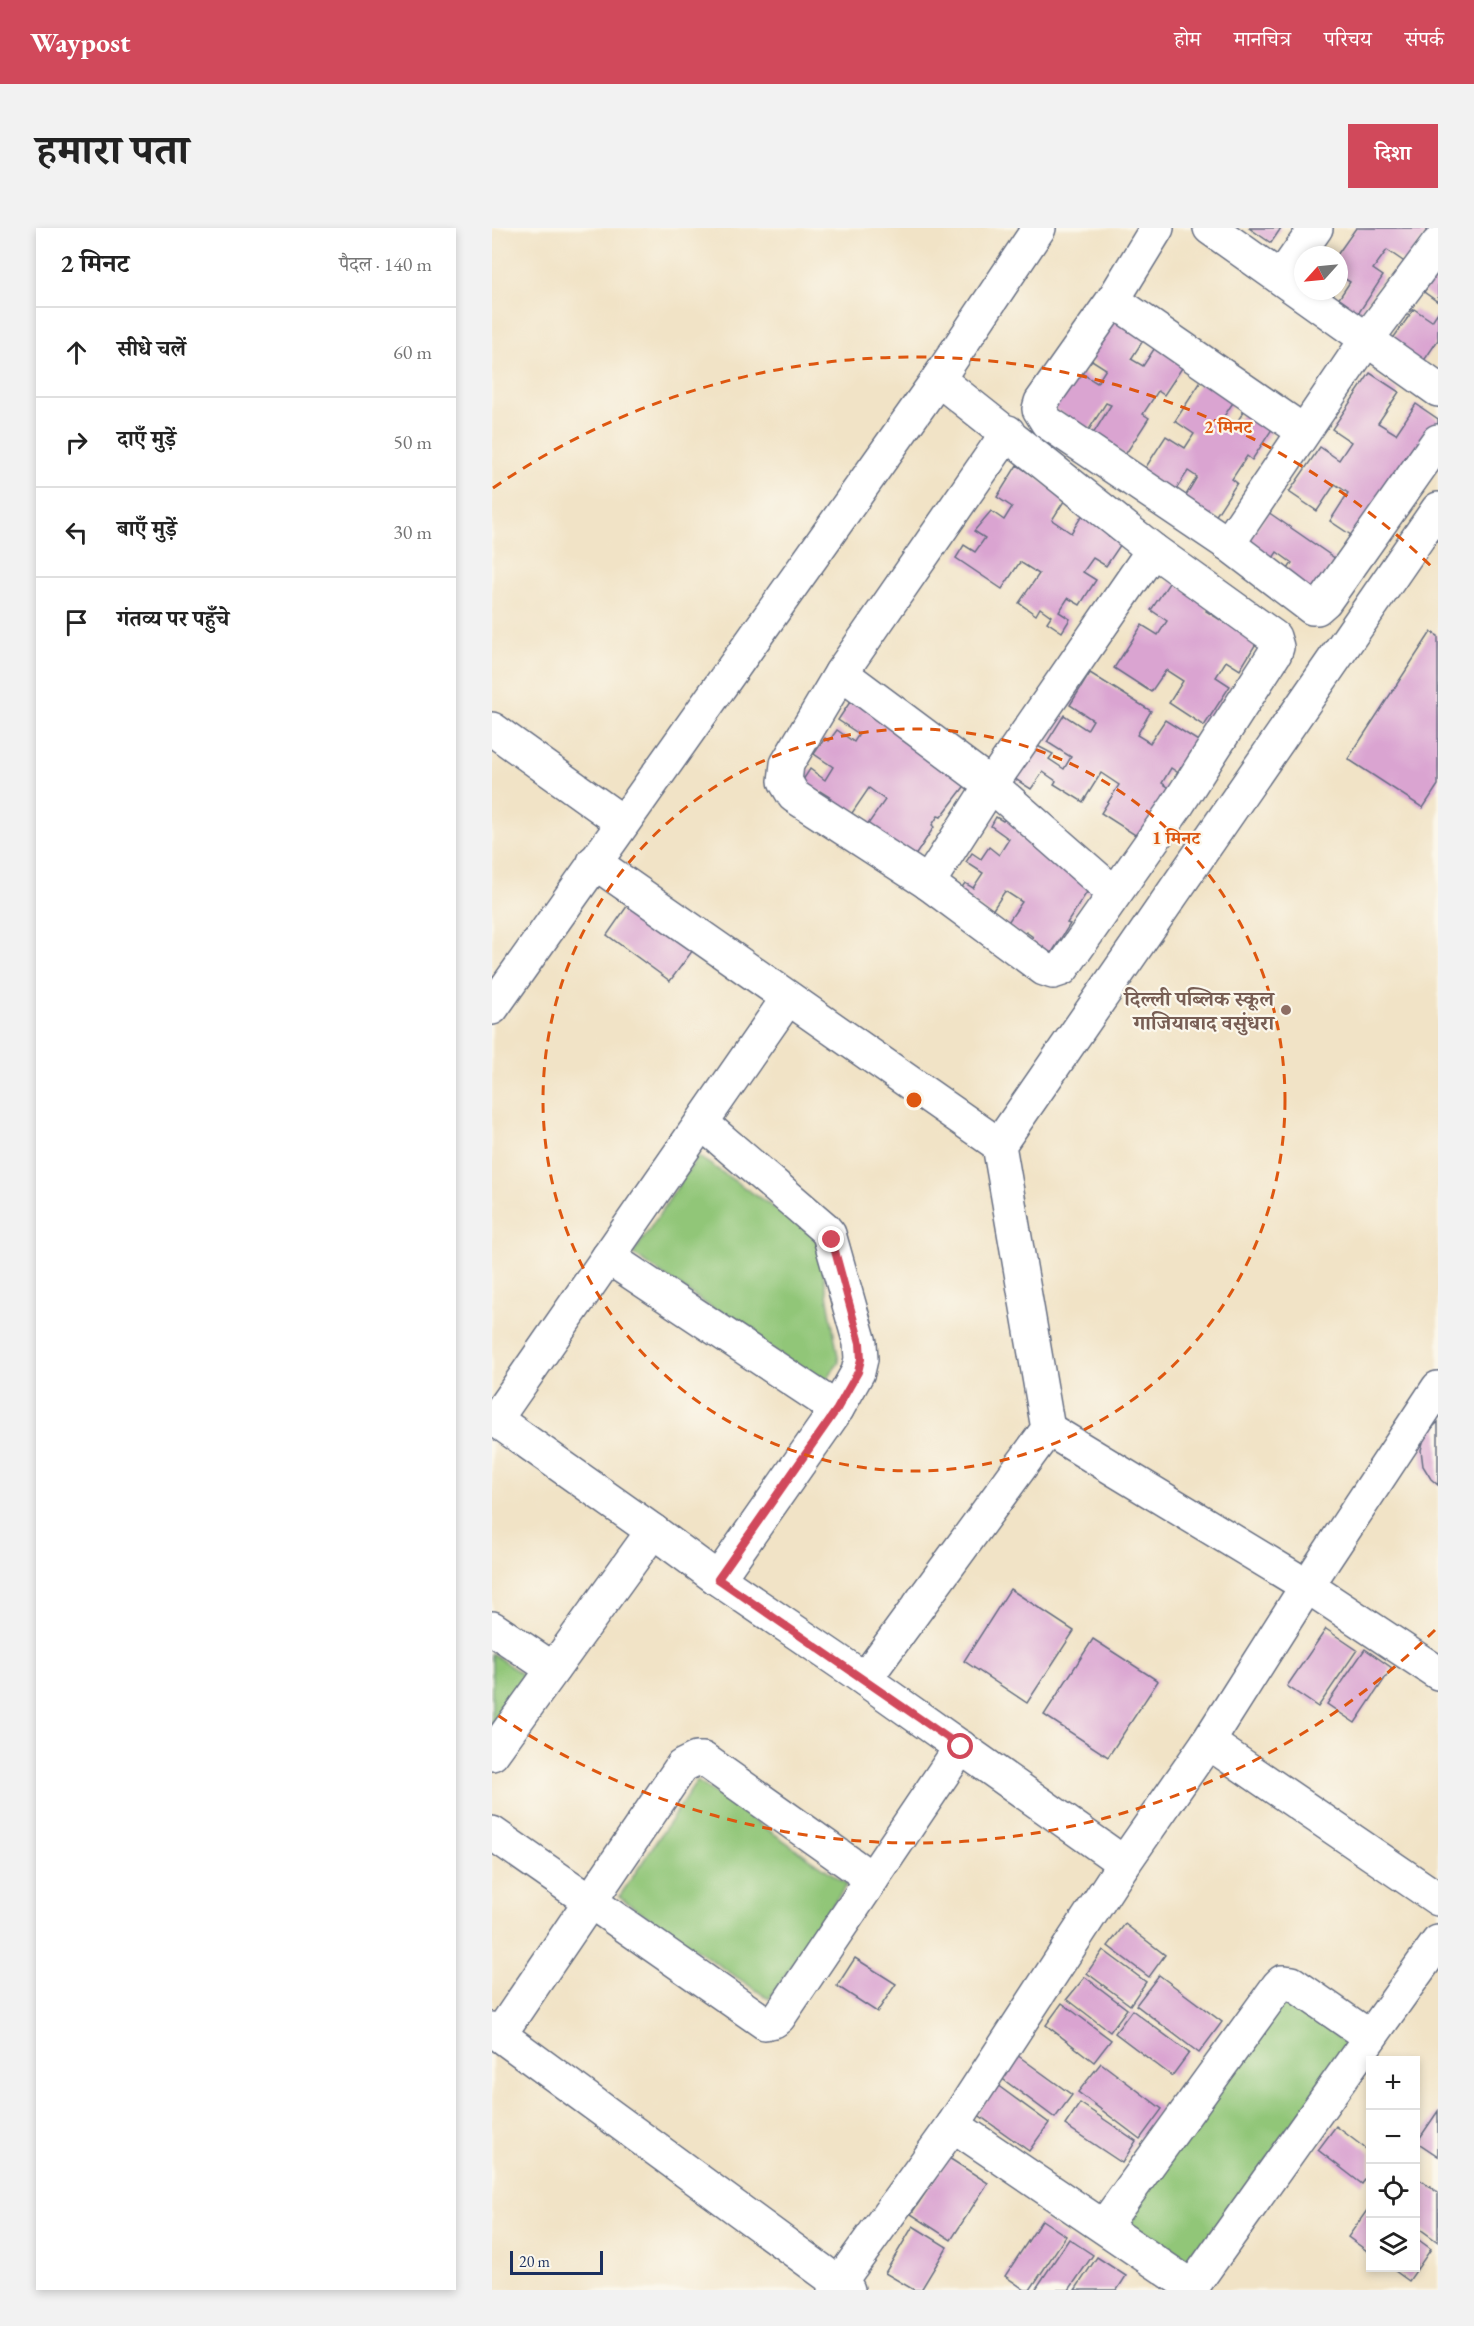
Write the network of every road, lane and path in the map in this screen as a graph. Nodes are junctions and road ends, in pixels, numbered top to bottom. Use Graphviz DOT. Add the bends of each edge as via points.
graph roads {
  1 [pos="1039,228"];
  2 [pos="1157,228"];
  3 [pos="1210,228"];
  4 [pos="1316,228"];
  5 [pos="1438,244"];
  6 [pos="1281,278"];
  7 [pos="1113,300"];
  8 [pos="1367,339"];
  9 [pos="938,379"];
  10 [pos="1438,390"];
  11 [pos="1303,431"];
  12 [pos="1008,432"];
  13 [pos="1438,441"];
  14 [pos="1438,509"];
  15 [pos="1228,544"];
  16 [pos="1154,550"];
  17 [pos="842,673"];
  18 [pos="492,729"];
  19 [pos="991,785"];
  20 [pos="622,822"];
  21 [pos="594,862"];
  22 [pos="928,883"];
  23 [pos="1114,893"];
  24 [pos="788,998"];
  25 [pos="492,1008"];
  26 [pos="702,1123"];
  27 [pos="999,1145"];
  28 [pos="608,1257"];
  29 [pos="1438,1388"];
  30 [pos="837,1409"];
  31 [pos="494,1418"];
  32 [pos="1048,1429"];
  33 [pos="653,1530"];
  34 [pos="718,1579"];
  35 [pos="1307,1586"];
  36 [pos="492,1628"];
  37 [pos="553,1669"];
  38 [pos="1438,1673"];
  39 [pos="865,1679"];
  40 [pos="1208,1742"];
  41 [pos="961,1747"];
  42 [pos="492,1754"];
  43 [pos="492,1833"];
  44 [pos="1124,1863"];
  45 [pos="872,1879"];
  46 [pos="1438,1899"];
  47 [pos="591,1901"];
  48 [pos="1438,1942"];
  49 [pos="496,2031"];
  50 [pos="1370,2037"];
  51 [pos="953,2125"];
  52 [pos="1104,2226"];
  53 [pos="840,2288"];
  54 [pos="1191,2289"];
  1 -- 9 [label="street"];
  2 -- 7 [label="street"];
  3 -- 6 [label="street"];
  4 -- 6 [label="street"];
  5 -- 8 [label="street"];
  6 -- 8 [label="street"];
  7 -- 11 [label="street"];
  7 -- 15 [label="street" via="1038,409 1047,422"];
  8 -- 10 [label="street"];
  8 -- 11 [label="street"];
  9 -- 12 [label="street"];
  9 -- 20 [label="street"];
  11 -- 15 [label="street"];
  12 -- 16 [label="street"];
  12 -- 17 [label="street"];
  13 -- 15 [label="street" via="1317,608"];
  14 -- 27 [label="street"];
  16 -- 19 [label="street"];
  16 -- 23 [label="street" via="1274,637 1277,647 1176,807"];
  17 -- 19 [label="street"];
  17 -- 22 [label="street" via="787,764 785,781 794,796"];
  18 -- 20 [label="street"];
  19 -- 22 [label="street"];
  19 -- 23 [label="street"];
  20 -- 21 [label="street"];
  21 -- 24 [label="street"];
  21 -- 25 [label="street"];
  22 -- 23 [label="street" via="1053,972 1062,969"];
  24 -- 26 [label="street"];
  24 -- 27 [label="street"];
  26 -- 28 [label="street"];
  26 -- 30 [label="street" via="824,1228 832,1240 861,1359"];
  27 -- 32 [label="street"];
  28 -- 30 [label="street"];
  28 -- 31 [label="street"];
  29 -- 35 [label="street"];
  30 -- 34 [label="street"];
  31 -- 33 [label="street"];
  32 -- 35 [label="street"];
  32 -- 39 [label="street"];
  33 -- 34 [label="street"];
  33 -- 37 [label="street"];
  34 -- 39 [label="street"];
  35 -- 38 [label="street"];
  35 -- 40 [label="street"];
  36 -- 37 [label="street"];
  37 -- 42 [label="street"];
  39 -- 41 [label="street"];
  40 -- 44 [label="street"];
  40 -- 46 [label="street"];
  41 -- 44 [label="street"];
  41 -- 45 [label="street"];
  43 -- 47 [label="street"];
  44 -- 51 [label="street"];
  45 -- 47 [label="street" via="703,1760 696,1759 682,1766"];
  45 -- 47 [label="street" via="779,2017 768,2024"];
  47 -- 49 [label="street"];
  48 -- 50 [label="street"];
  49 -- 53 [label="street"];
  50 -- 52 [label="street" via="1292,1983 1282,1983"];
  50 -- 54 [label="street"];
  51 -- 52 [label="street"];
  51 -- 53 [label="street"];
  52 -- 54 [label="street"];
}
